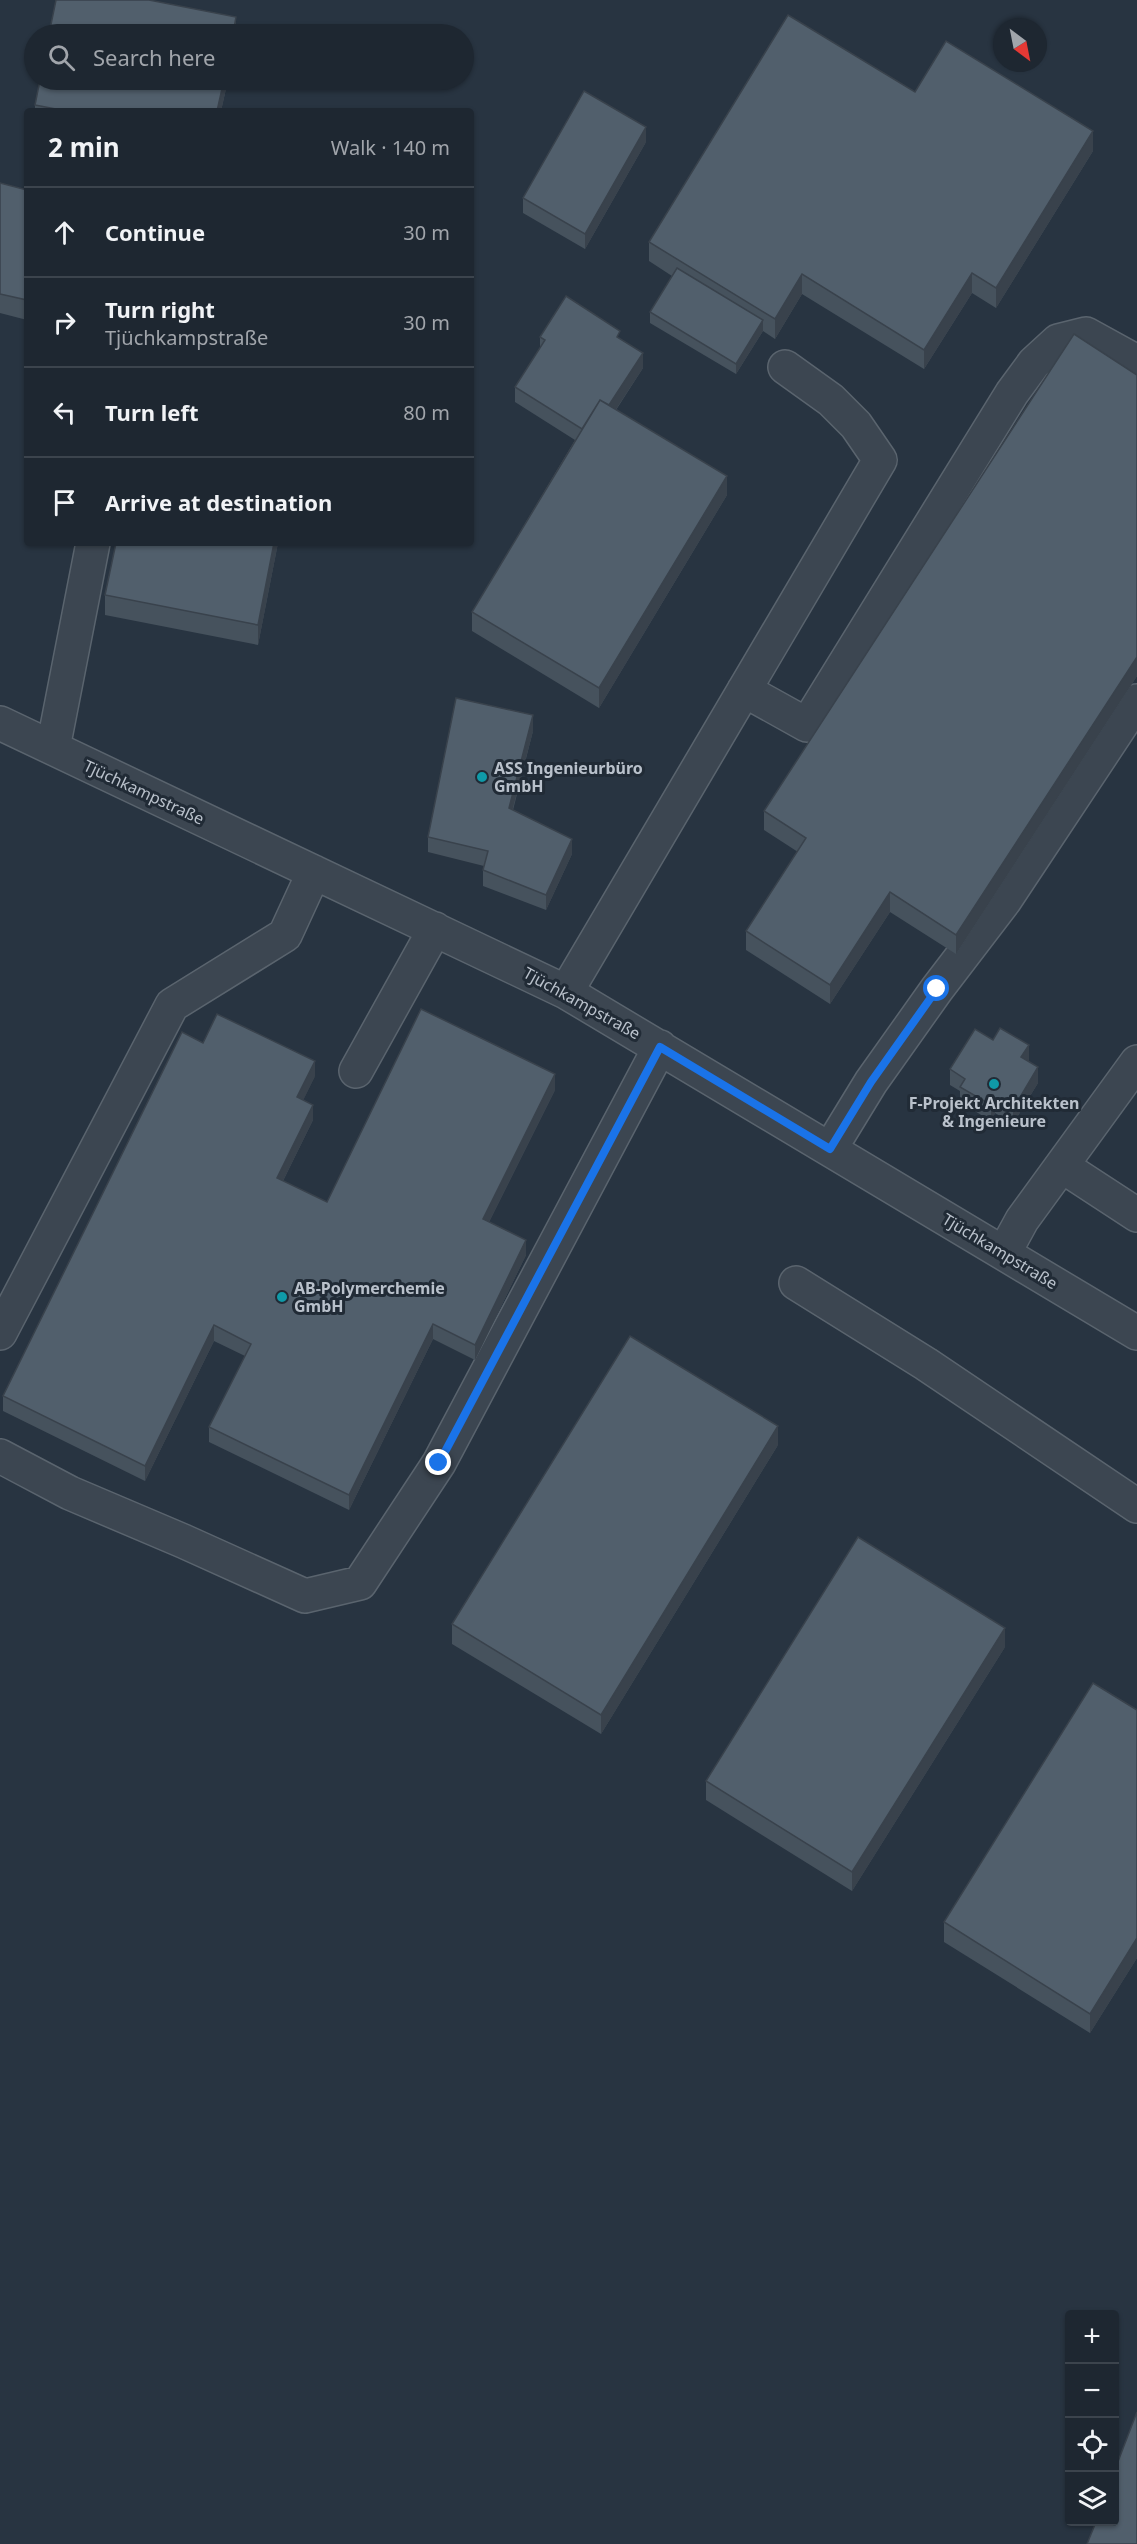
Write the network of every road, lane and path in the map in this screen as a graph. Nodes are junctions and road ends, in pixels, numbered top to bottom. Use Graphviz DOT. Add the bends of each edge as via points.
graph roads {
  1 [pos="1137,362"];
  2 [pos="785,367"];
  3 [pos="92,546"];
  4 [pos="744,690"];
  5 [pos="1137,701"];
  6 [pos="0,723"];
  7 [pos="53,748"];
  8 [pos="314,872"];
  9 [pos="435,929"];
  10 [pos="566,992"];
  11 [pos="660,1047"];
  12 [pos="1137,1062"];
  13 [pos="356,1071"];
  14 [pos="830,1149"];
  15 [pos="1062,1166"];
  16 [pos="1137,1215"];
  17 [pos="1004,1253"];
  18 [pos="796,1283"];
  19 [pos="0,1333"];
  20 [pos="1137,1333"];
  21 [pos="0,1456"];
  22 [pos="1137,1506"];
  1 -- 4 [label="street" via="1086,334 1059,342 1034,363 1011,393 807,725"];
  2 -- 4 [label="street" via="831,400 856,425 880,460"];
  3 -- 7 [label="street"];
  4 -- 10 [label="street"];
  5 -- 14 [label="street" via="1005,900 871,1082"];
  6 -- 7 [label="street, Tjüchkampstraße"];
  7 -- 8 [label="street, Tjüchkampstraße"];
  8 -- 9 [label="street, Tjüchkampstraße"];
  8 -- 19 [label="street" via="285,935 172,1005"];
  9 -- 10 [label="street, Tjüchkampstraße"];
  9 -- 13 [label="street"];
  10 -- 11 [label="street, Tjüchkampstraße"];
  11 -- 14 [label="street, Tjüchkampstraße"];
  11 -- 21 [label="street" via="439,1463 360,1583 305,1596 70,1493"];
  12 -- 15 [label="street"];
  14 -- 17 [label="street, Tjüchkampstraße"];
  15 -- 16 [label="street"];
  15 -- 17 [label="street" via="1022,1220"];
  17 -- 20 [label="street, Tjüchkampstraße"];
  18 -- 22 [label="street" via="926,1364"];
}
